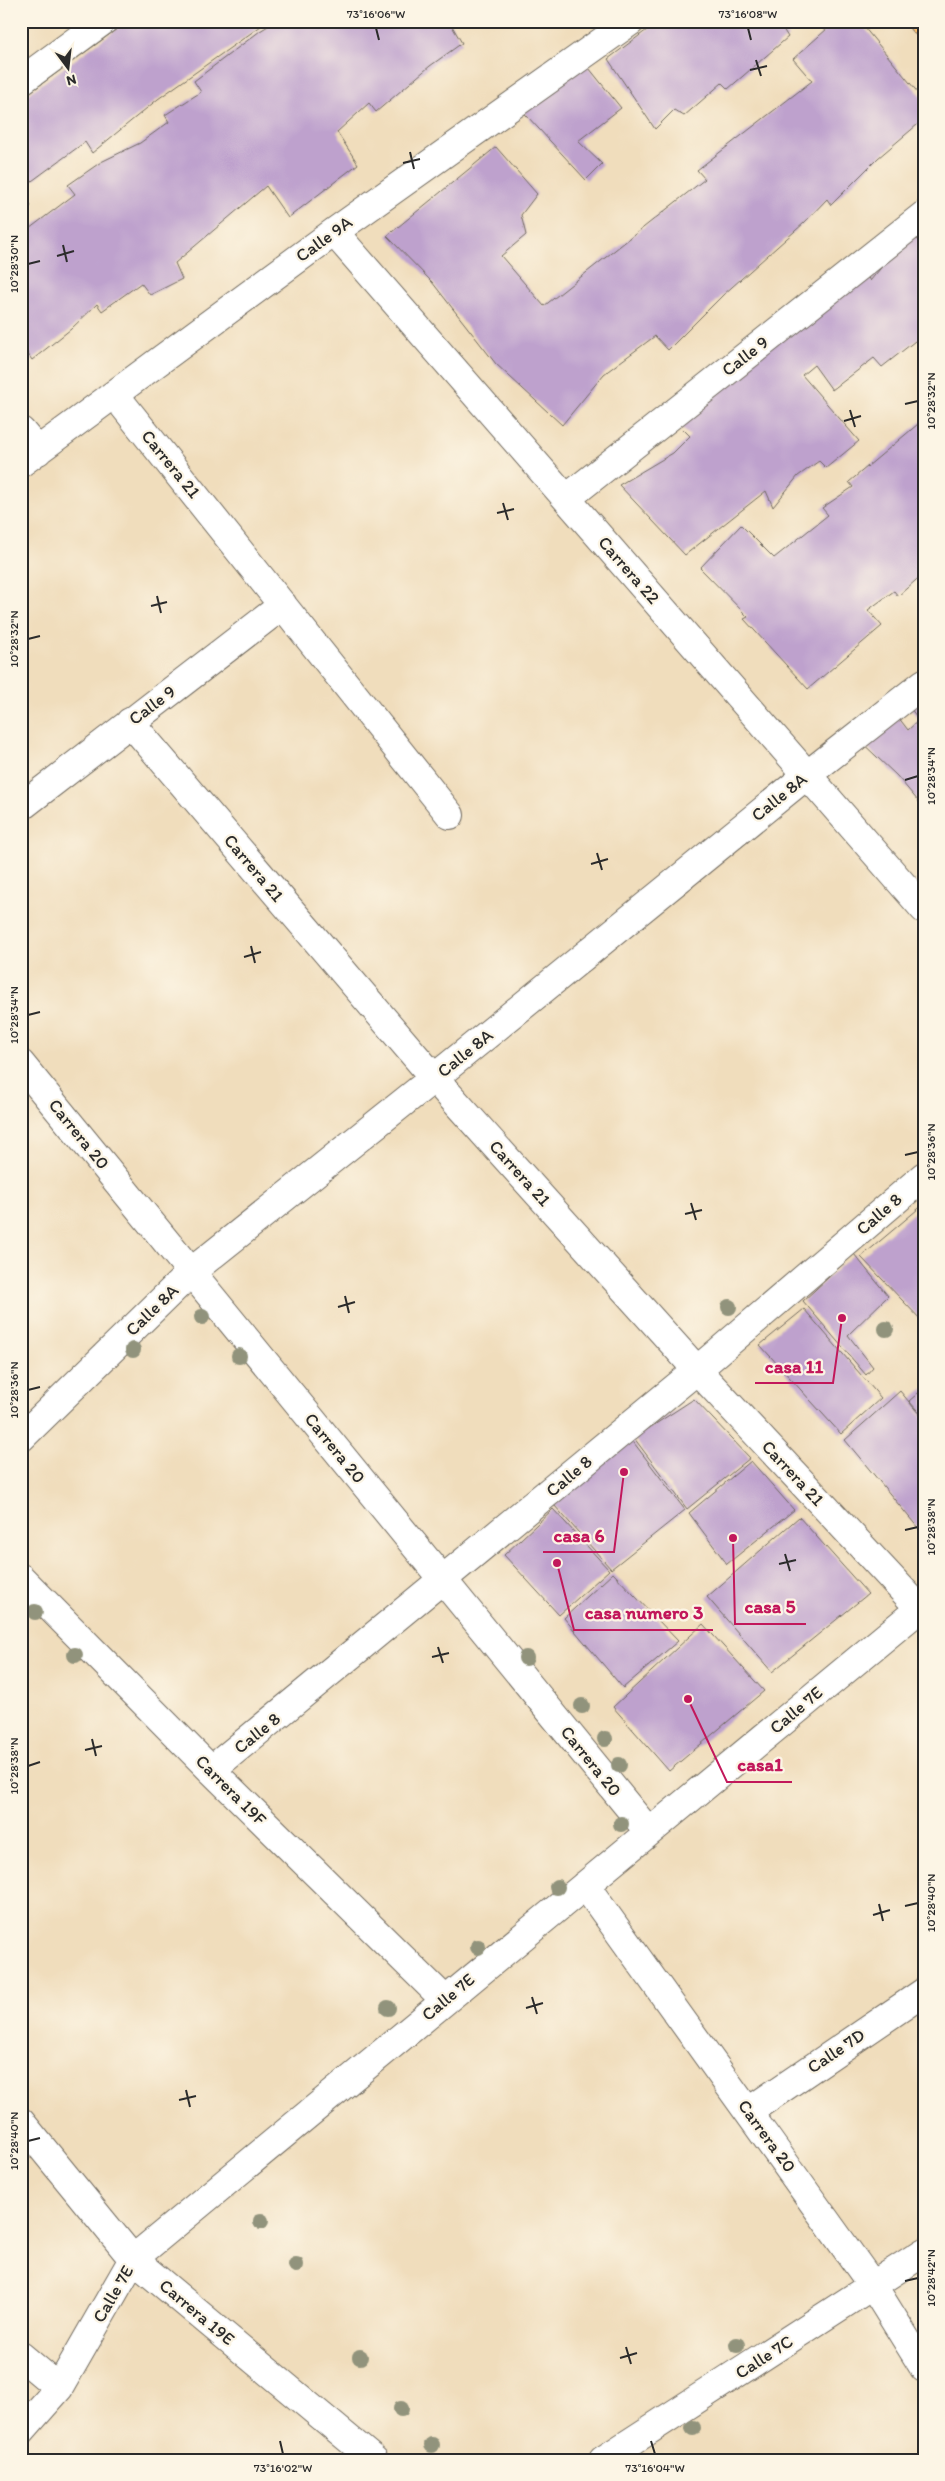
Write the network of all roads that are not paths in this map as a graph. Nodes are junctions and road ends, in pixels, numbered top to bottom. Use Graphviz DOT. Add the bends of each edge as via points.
graph roads {
  1 [pos="103,21"];
  2 [pos="631,21"];
  3 [pos="21,81"];
  4 [pos="924,214"];
  5 [pos="334,232"];
  6 [pos="115,395"];
  7 [pos="27,448"];
  8 [pos="567,498"];
  9 [pos="283,605"];
  10 [pos="924,683"];
  11 [pos="130,722"];
  12 [pos="807,775"];
  13 [pos="21,807"];
  14 [pos="450,815"];
  15 [pos="924,909"];
  16 [pos="21,1064"];
  17 [pos="434,1078"];
  18 [pos="924,1176"];
  19 [pos="191,1272"];
  20 [pos="698,1370"];
  21 [pos="21,1438"];
  22 [pos="21,1578"];
  23 [pos="443,1580"];
  24 [pos="922,1609"];
  25 [pos="211,1770"];
  26 [pos="649,1832"];
  27 [pos="585,1885"];
  28 [pos="924,1992"];
  29 [pos="445,2000"];
  30 [pos="749,2111"];
  31 [pos="21,2122"];
  32 [pos="924,2252"];
  33 [pos="133,2259"];
  34 [pos="874,2286"];
  35 [pos="21,2356"];
  36 [pos="924,2368"];
  37 [pos="59,2388"];
  38 [pos="21,2431"];
  39 [pos="374,2460"];
  40 [pos="603,2460"];
  1 -- 3 [label="street"];
  2 -- 5 [label="street, Calle 9A"];
  4 -- 8 [label="street, Calle 9"];
  5 -- 6 [label="street, Calle 9A"];
  5 -- 8 [label="street, Carrera 22"];
  6 -- 7 [label="street, Calle 9A"];
  6 -- 9 [label="street, Carrera 21"];
  8 -- 12 [label="street, Carrera 22"];
  9 -- 11 [label="street, Calle 9"];
  9 -- 14 [label="street, Carrera 21"];
  10 -- 12 [label="street, Calle 8A"];
  11 -- 13 [label="street, Calle 9"];
  11 -- 17 [label="street, Carrera 21"];
  12 -- 15 [label="street, Carrera 22"];
  12 -- 17 [label="street, Calle 8A"];
  16 -- 19 [label="street, Carrera 20"];
  17 -- 19 [label="street, Calle 8A"];
  17 -- 20 [label="street, Carrera 21"];
  18 -- 20 [label="street, Calle 8"];
  19 -- 21 [label="street, Calle 8A"];
  19 -- 23 [label="street, Carrera 20"];
  20 -- 23 [label="street, Calle 8"];
  20 -- 24 [label="street, Carrera 21"];
  22 -- 25 [label="street, Carrera 19F"];
  23 -- 25 [label="street, Calle 8"];
  23 -- 26 [label="street, Carrera 20"];
  24 -- 26 [label="street, Calle 7E"];
  25 -- 29 [label="street, Carrera 19F"];
  26 -- 27 [label="street, Calle 7E"];
  27 -- 29 [label="street, Calle 7E"];
  27 -- 30 [label="street, Carrera 20"];
  28 -- 30 [label="street, Calle 7D"];
  29 -- 33 [label="street, Calle 7E"];
  30 -- 34 [label="street, Carrera 20"];
  31 -- 33 [label="street, Carrera 19E"];
  32 -- 34 [label="street, Calle 7C"];
  33 -- 37 [label="street, Calle 7E"];
  33 -- 39 [label="street, Carrera 19E"];
  34 -- 36 [label="street, Carrera 20"];
  34 -- 40 [label="street, Calle 7C"];
  35 -- 37 [label="street"];
  37 -- 38 [label="street, Calle 7E"];
}
